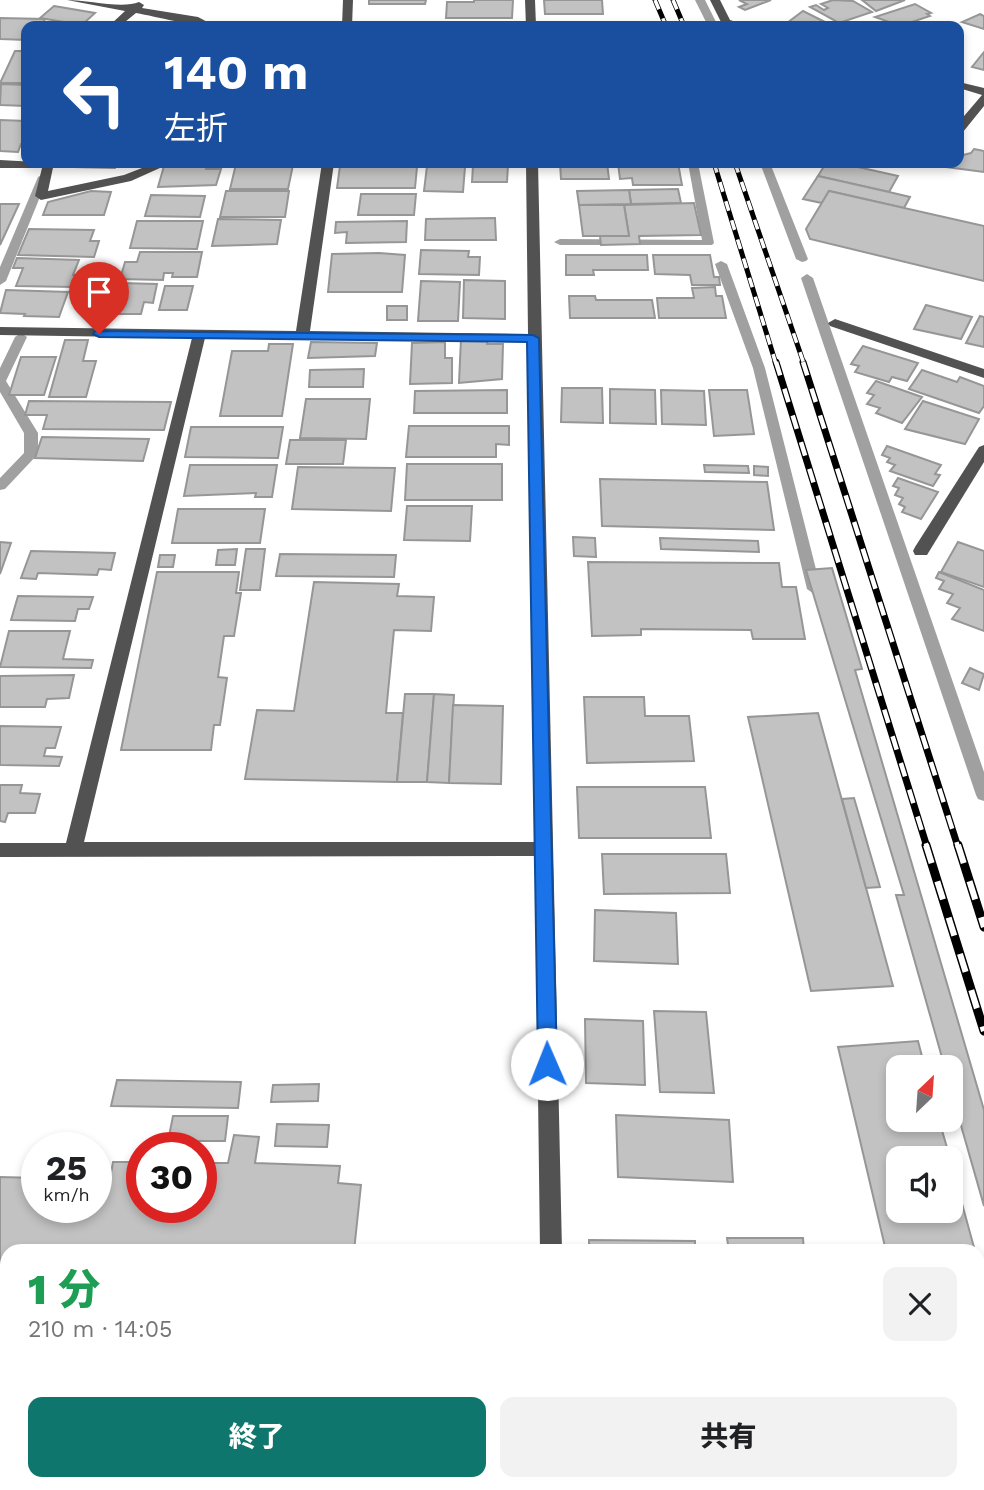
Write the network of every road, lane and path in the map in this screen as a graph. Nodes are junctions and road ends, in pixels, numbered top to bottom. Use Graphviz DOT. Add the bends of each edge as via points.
graph roads {
  1 [pos="72,0"];
  2 [pos="144,0"];
  3 [pos="348,0"];
  4 [pos="530,0"];
  5 [pos="715,0"];
  6 [pos="134,10"];
  7 [pos="120,21"];
  8 [pos="199,21"];
  9 [pos="347,21"];
  10 [pos="531,21"];
  11 [pos="726,21"];
  12 [pos="964,86"];
  13 [pos="984,92"];
  14 [pos="984,98"];
  15 [pos="964,124"];
  16 [pos="0,164"];
  17 [pos="21,164"];
  18 [pos="48,168"];
  19 [pos="152,168"];
  20 [pos="327,168"];
  21 [pos="532,168"];
  22 [pos="835,323"];
  23 [pos="0,331"];
  24 [pos="199,336"];
  25 [pos="302,336"];
  26 [pos="533,338"];
  27 [pos="984,374"];
  28 [pos="984,450"];
  29 [pos="921,551"];
  30 [pos="543,849"];
  31 [pos="0,850"];
  32 [pos="73,850"];
  33 [pos="551,1244"];
  1 -- 6 [label="street"];
  2 -- 6 [label="street"];
  3 -- 9 [label="street"];
  4 -- 10 [label="street"];
  5 -- 11 [label="street"];
  6 -- 7 [label="street"];
  6 -- 8 [label="street"];
  12 -- 13 [label="street"];
  14 -- 15 [label="street"];
  16 -- 17 [label="street"];
  18 -- 19 [label="street" via="41,196 127,178"];
  20 -- 25 [label="street"];
  21 -- 26 [label="street"];
  22 -- 27 [label="street"];
  23 -- 24 [label="street"];
  24 -- 25 [label="street"];
  24 -- 32 [label="street"];
  25 -- 26 [label="street"];
  26 -- 30 [label="street"];
  28 -- 29 [label="street"];
  30 -- 32 [label="street"];
  30 -- 33 [label="street"];
  31 -- 32 [label="street"];
}
